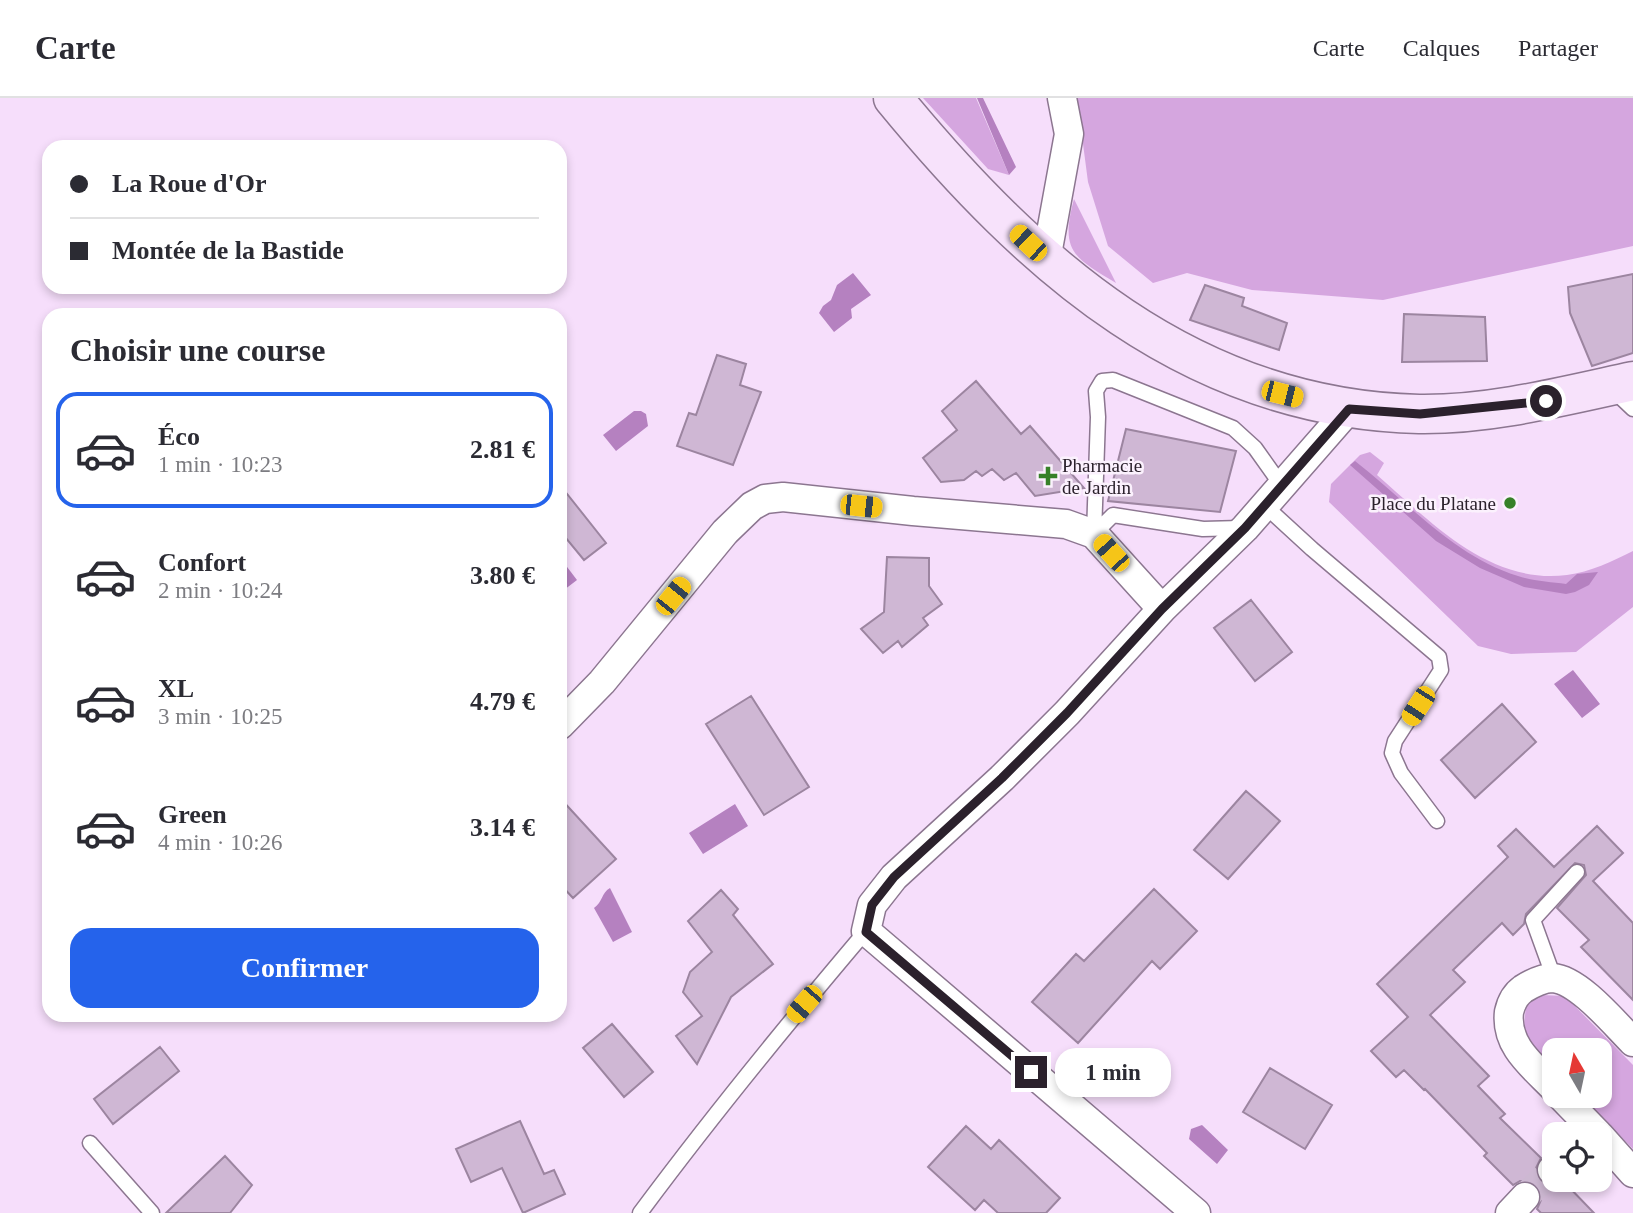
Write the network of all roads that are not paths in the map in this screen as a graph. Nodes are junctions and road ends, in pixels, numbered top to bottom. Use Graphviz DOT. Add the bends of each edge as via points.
graph roads {
  1 [pos="893,98"];
  2 [pos="1062,98"];
  3 [pos="1046,260"];
  4 [pos="1625,392"];
  5 [pos="1349,409"];
  6 [pos="1273,495"];
  7 [pos="1245,528"];
  8 [pos="1094,534"];
  9 [pos="1162,609"];
  10 [pos="567,718"];
  11 [pos="1437,821"];
  12 [pos="1577,872"];
  13 [pos="866,932"];
  14 [pos="1554,978"];
  15 [pos="1633,1042"];
  16 [pos="1542,1075"];
  17 [pos="1572,1108"];
  18 [pos="1585,1122"];
  19 [pos="90,1143"];
  20 [pos="1612,1150"];
  21 [pos="1633,1172"];
  22 [pos="152,1213"];
  23 [pos="640,1213"];
  24 [pos="1196,1213"];
  1 -- 3 [label="main road" via="990,208"];
  2 -- 3 [label="street" via="1069,134"];
  3 -- 5 [label="main road" via="1133,325 1184,355 1282,394"];
  4 -- 5 [label="main road" via="1454,412"];
  5 -- 6 [label="street"];
  6 -- 7 [label="street"];
  6 -- 8 [label="lane" via="1255,448 1233,428 1113,380 1102,381 1096,391"];
  6 -- 11 [label="lane" via="1439,657 1441,670 1395,741 1392,754"];
  7 -- 8 [label="lane" via="1203,529 1113,515"];
  7 -- 9 [label="street"];
  8 -- 9 [label="street"];
  8 -- 10 [label="street" via="1066,524 765,499 725,532"];
  9 -- 13 [label="street" via="1067,713 894,877 872,905"];
  12 -- 14 [label="lane" via="1533,920"];
  13 -- 23 [label="lane" via="772,1041"];
  13 -- 24 [label="street"];
  14 -- 15 [label="street" via="1577,988"];
  14 -- 16 [label="street" via="1518,992 1510,1007 1513,1043"];
  17 -- 18 [label="street"];
  19 -- 22 [label="lane"];
  20 -- 21 [label="street"];
}
